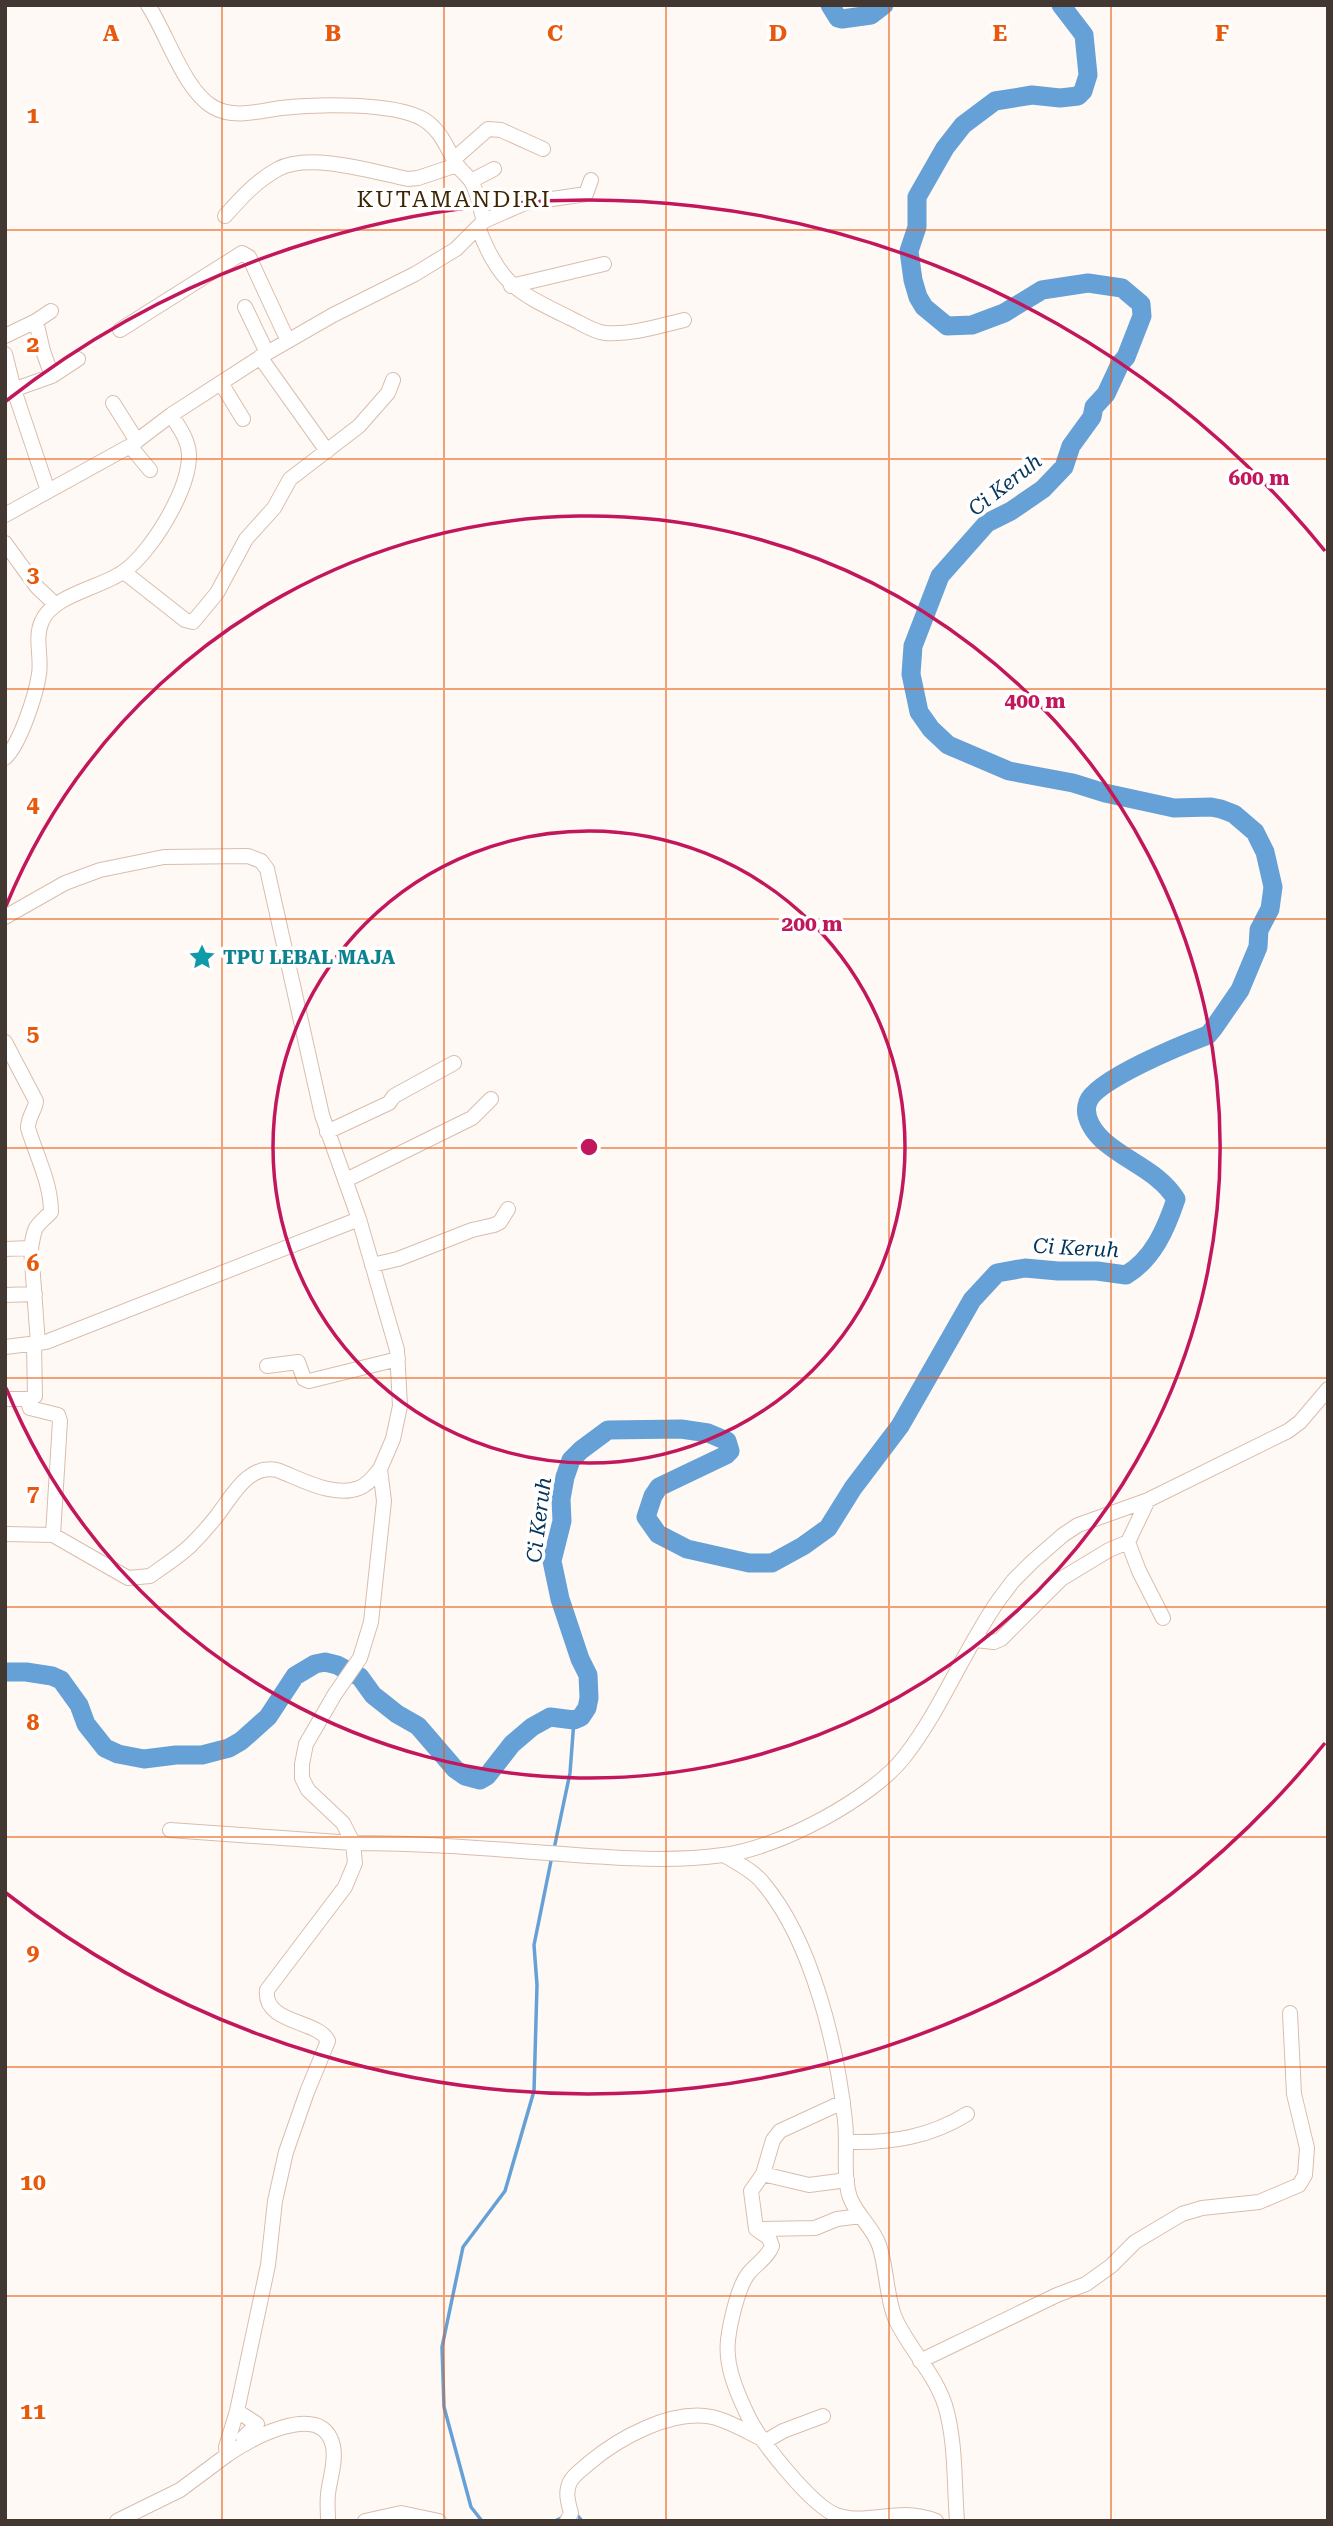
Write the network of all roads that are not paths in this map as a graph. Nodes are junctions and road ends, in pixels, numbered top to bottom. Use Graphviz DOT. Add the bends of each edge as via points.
graph roads {
  1 [pos="148,5"];
  2 [pos="543,149"];
  3 [pos="456,162"];
  4 [pos="494,169"];
  5 [pos="591,180"];
  6 [pos="471,181"];
  7 [pos="225,216"];
  8 [pos="481,224"];
  9 [pos="604,264"];
  10 [pos="511,286"];
  11 [pos="245,307"];
  12 [pos="51,311"];
  13 [pos="684,320"];
  14 [pos="36,321"];
  15 [pos="120,330"];
  16 [pos="5,336"];
  17 [pos="288,341"];
  18 [pos="5,354"];
  19 [pos="264,355"];
  20 [pos="78,359"];
  21 [pos="52,376"];
  22 [pos="393,380"];
  23 [pos="221,383"];
  24 [pos="10,391"];
  25 [pos="113,403"];
  26 [pos="172,415"];
  27 [pos="243,419"];
  28 [pos="133,444"];
  29 [pos="327,451"];
  30 [pos="150,470"];
  31 [pos="48,491"];
  32 [pos="5,515"];
  33 [pos="5,543"];
  34 [pos="124,572"];
  35 [pos="55,604"];
  36 [pos="5,758"];
  37 [pos="5,917"];
  38 [pos="5,1042"];
  39 [pos="454,1063"];
  40 [pos="491,1099"];
  41 [pos="327,1132"];
  42 [pos="345,1180"];
  43 [pos="508,1209"];
  44 [pos="359,1219"];
  45 [pos="31,1248"];
  46 [pos="5,1249"];
  47 [pos="372,1265"];
  48 [pos="35,1294"];
  49 [pos="5,1295"];
  50 [pos="36,1344"];
  51 [pos="5,1347"];
  52 [pos="398,1359"];
  53 [pos="267,1366"];
  54 [pos="1328,1388"];
  55 [pos="5,1399"];
  56 [pos="27,1399"];
  57 [pos="380,1469"];
  58 [pos="1148,1500"];
  59 [pos="5,1534"];
  60 [pos="53,1535"];
  61 [pos="1128,1542"];
  62 [pos="1163,1618"];
  63 [pos="975,1640"];
  64 [pos="170,1830"];
  65 [pos="353,1843"];
  66 [pos="724,1855"];
  67 [pos="1290,2013"];
  68 [pos="843,2102"];
  69 [pos="967,2114"];
  70 [pos="848,2142"];
  71 [pos="763,2174"];
  72 [pos="847,2180"];
  73 [pos="861,2216"];
  74 [pos="756,2229"];
  75 [pos="920,2361"];
  76 [pos="237,2411"];
  77 [pos="823,2416"];
  78 [pos="228,2437"];
  79 [pos="766,2441"];
  80 [pos="227,2455"];
  81 [pos="569,2517"];
  82 [pos="885,2519"];
  83 [pos="117,2521"];
  84 [pos="328,2521"];
  85 [pos="365,2521"];
  86 [pos="439,2521"];
  87 [pos="936,2521"];
  88 [pos="957,2521"];
  1 -- 3 [label="street" via="182,69 212,107 235,113 301,106 386,108 421,118 434,127"];
  2 -- 3 [label="street" via="502,130 488,129"];
  3 -- 6 [label="street"];
  3 -- 7 [label="street" via="408,179 314,162 293,164 279,168 248,190"];
  4 -- 6 [label="street"];
  5 -- 8 [label="street" via="586,194 524,203"];
  6 -- 8 [label="street"];
  8 -- 10 [label="street" via="488,251"];
  8 -- 17 [label="street" via="456,249 415,274"];
  9 -- 10 [label="street"];
  10 -- 13 [label="street" via="602,333"];
  11 -- 19 [label="street"];
  12 -- 14 [label="street"];
  14 -- 16 [label="street"];
  14 -- 21 [label="street"];
  15 -- 17 [label="street" via="242,253 249,257"];
  17 -- 19 [label="street"];
  18 -- 24 [label="street"];
  19 -- 23 [label="street"];
  19 -- 29 [label="street"];
  20 -- 21 [label="street"];
  21 -- 24 [label="street"];
  22 -- 29 [label="street" via="388,393 359,426"];
  23 -- 26 [label="street"];
  23 -- 27 [label="street"];
  24 -- 31 [label="street"];
  25 -- 28 [label="street"];
  26 -- 28 [label="street"];
  26 -- 34 [label="street" via="189,456 180,493 166,522"];
  28 -- 30 [label="street"];
  28 -- 31 [label="street"];
  29 -- 34 [label="street" via="290,480 274,508 246,539 223,584 191,622"];
  31 -- 32 [label="street"];
  33 -- 35 [label="street"];
  34 -- 35 [label="street"];
  35 -- 36 [label="street" via="42,621 39,674 26,717"];
  37 -- 41 [label="street" via="65,883 100,870 163,857 234,855 261,861 267,869"];
  38 -- 45 [label="street" via="36,1101 28,1128 51,1205 51,1212 34,1228"];
  39 -- 41 [label="street" via="389,1103"];
  40 -- 42 [label="street" via="472,1118"];
  41 -- 42 [label="street"];
  42 -- 44 [label="street"];
  43 -- 47 [label="street" via="494,1225"];
  44 -- 47 [label="street"];
  44 -- 50 [label="street"];
  45 -- 46 [label="street"];
  45 -- 48 [label="street"];
  47 -- 52 [label="street"];
  48 -- 49 [label="street"];
  48 -- 50 [label="street"];
  50 -- 51 [label="street"];
  50 -- 56 [label="street" via="36,1396"];
  52 -- 53 [label="street" via="309,1381 300,1374 298,1362"];
  52 -- 57 [label="street" via="400,1406"];
  54 -- 58 [label="street" via="1288,1431"];
  55 -- 56 [label="street"];
  56 -- 60 [label="street" via="30,1408 55,1413 60,1421"];
  57 -- 60 [label="street" via="360,1488 350,1490 326,1488 270,1468 260,1471 232,1493 190,1545 143,1578 128,1578"];
  57 -- 65 [label="street" via="384,1486 371,1622 360,1658 306,1744 302,1764 308,1790 343,1823"];
  58 -- 61 [label="street"];
  58 -- 63 [label="street" via="1063,1535 1013,1581"];
  59 -- 60 [label="street"];
  61 -- 62 [label="street"];
  61 -- 63 [label="street" via="1061,1579 1002,1639"];
  63 -- 66 [label="street" via="905,1756 881,1780 808,1825 756,1848"];
  64 -- 65 [label="street"];
  65 -- 66 [label="street" via="626,1858"];
  65 -- 76 [label="street" via="355,1863 345,1887 267,1990 271,2006 322,2033 328,2041 286,2152"];
  66 -- 68 [label="street" via="762,1881 793,1926 825,2018"];
  67 -- 75 [label="street" via="1294,2094 1307,2148 1305,2175 1299,2185 1259,2202 1182,2214 1135,2242 1086,2284"];
  68 -- 70 [label="street"];
  68 -- 71 [label="street" via="780,2131"];
  69 -- 70 [label="street" via="919,2137"];
  70 -- 72 [label="street"];
  71 -- 72 [label="street" via="809,2185"];
  71 -- 74 [label="street" via="751,2191"];
  72 -- 73 [label="street" via="850,2198"];
  73 -- 74 [label="street" via="815,2228"];
  73 -- 75 [label="street" via="878,2242 894,2315"];
  74 -- 79 [label="street" via="772,2246 741,2289 728,2359 749,2419"];
  75 -- 88 [label="street" via="934,2377 948,2419"];
  76 -- 78 [label="street"];
  76 -- 78 [label="street" via="257,2425 234,2445"];
  77 -- 79 [label="street"];
  78 -- 80 [label="street"];
  79 -- 81 [label="street" via="710,2417 641,2428 578,2473 569,2485"];
  79 -- 82 [label="street" via="801,2489 836,2515"];
  80 -- 83 [label="street" via="180,2490"];
  80 -- 84 [label="street" via="264,2434 300,2424 316,2425 329,2435 333,2446"];
  82 -- 87 [label="street" via="907,2515"];
  85 -- 86 [label="street" via="401,2513"];
}
